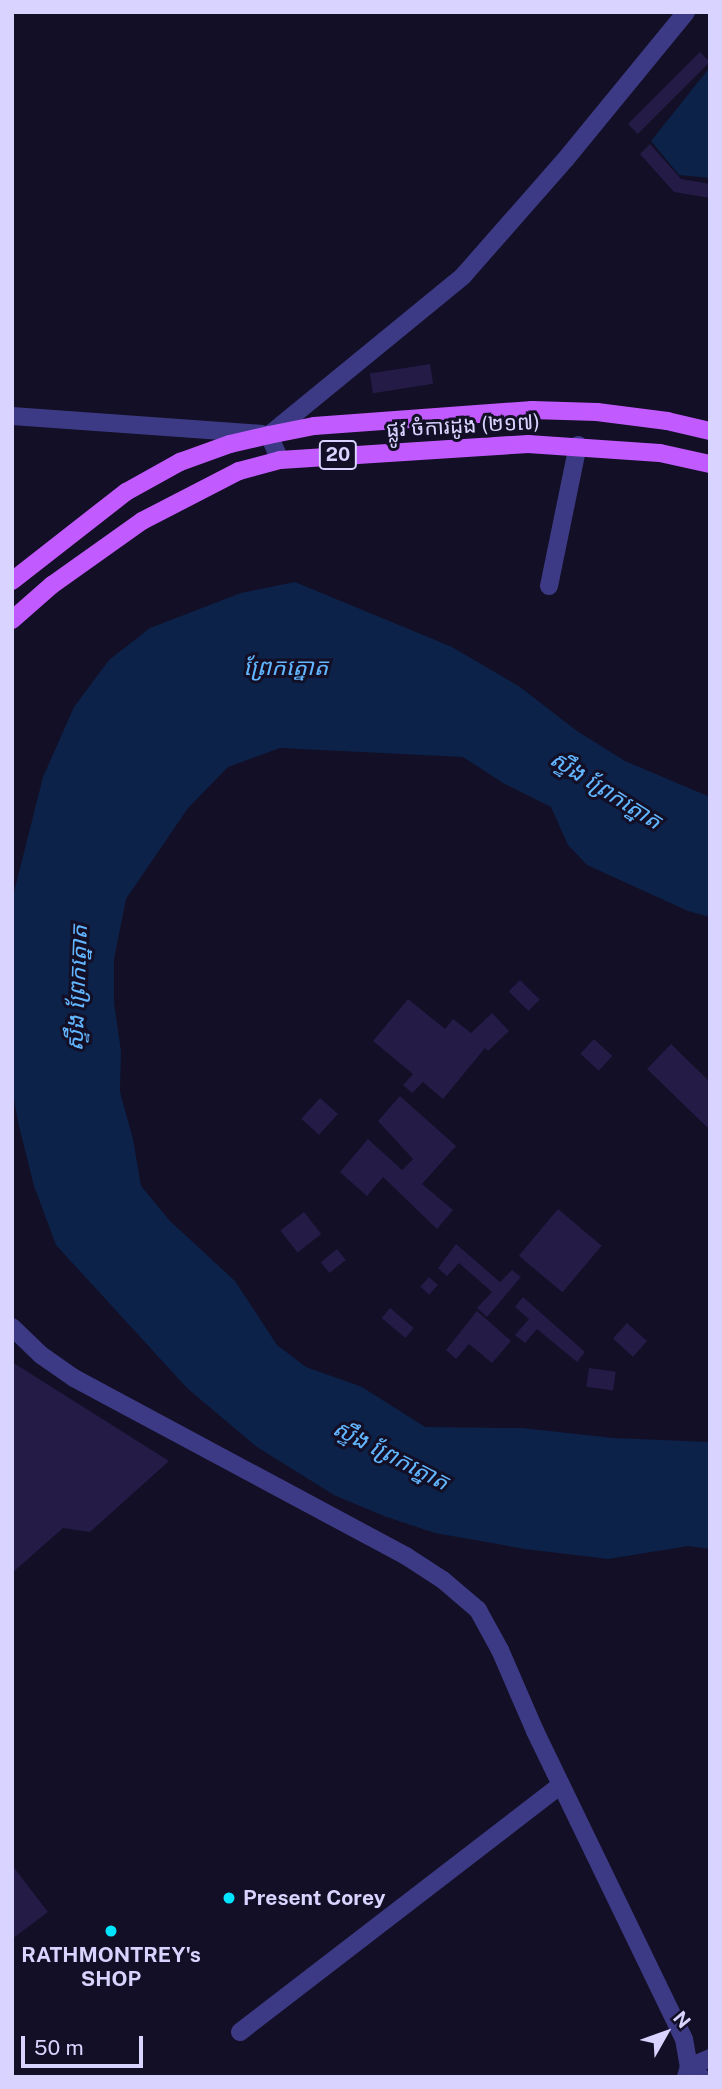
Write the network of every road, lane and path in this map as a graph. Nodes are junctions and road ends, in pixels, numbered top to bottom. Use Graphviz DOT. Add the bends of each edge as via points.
graph roads {
  1 [pos="686,12"];
  2 [pos="12,416"];
  3 [pos="710,430"];
  4 [pos="269,435"];
  5 [pos="578,445"];
  6 [pos="280,460"];
  7 [pos="710,464"];
  8 [pos="35,563"];
  9 [pos="12,581"];
  10 [pos="52,586"];
  11 [pos="549,586"];
  12 [pos="12,620"];
  13 [pos="12,1327"];
  14 [pos="561,1785"];
  15 [pos="240,2032"];
  16 [pos="710,2058"];
  17 [pos="692,2073"];
  1 -- 4 [label="street" via="463,276"];
  2 -- 4 [label="street"];
  3 -- 4 [label="main road, ផ្លូវ ចំការដូង (២១៧) / 20" via="597,412 533,410 314,426"];
  4 -- 6 [label="street"];
  4 -- 8 [label="main road, ផ្លូវ ចំការដូង (២១៧) / 20" via="180,462 126,492"];
  5 -- 6 [label="main road, ផ្លូវ ចំការដូង (២១៧) / 20" via="528,444"];
  5 -- 7 [label="main road, ផ្លូវ ចំការដូង (២១៧) / 20" via="660,453"];
  5 -- 11 [label="street"];
  6 -- 10 [label="main road, ផ្លូវ ចំការដូង (២១៧) / 20" via="239,471 183,498 142,521"];
  8 -- 9 [label="main road, ផ្លូវ ចំការដូង (២១៧) / 20"];
  8 -- 10 [label="main road"];
  10 -- 12 [label="main road, ផ្លូវ ចំការដូង (២១៧) / 20"];
  13 -- 14 [label="street" via="74,1378 443,1580 478,1610"];
  14 -- 15 [label="street"];
  14 -- 17 [label="street" via="684,2039"];
  16 -- 17 [label="street"];
}
